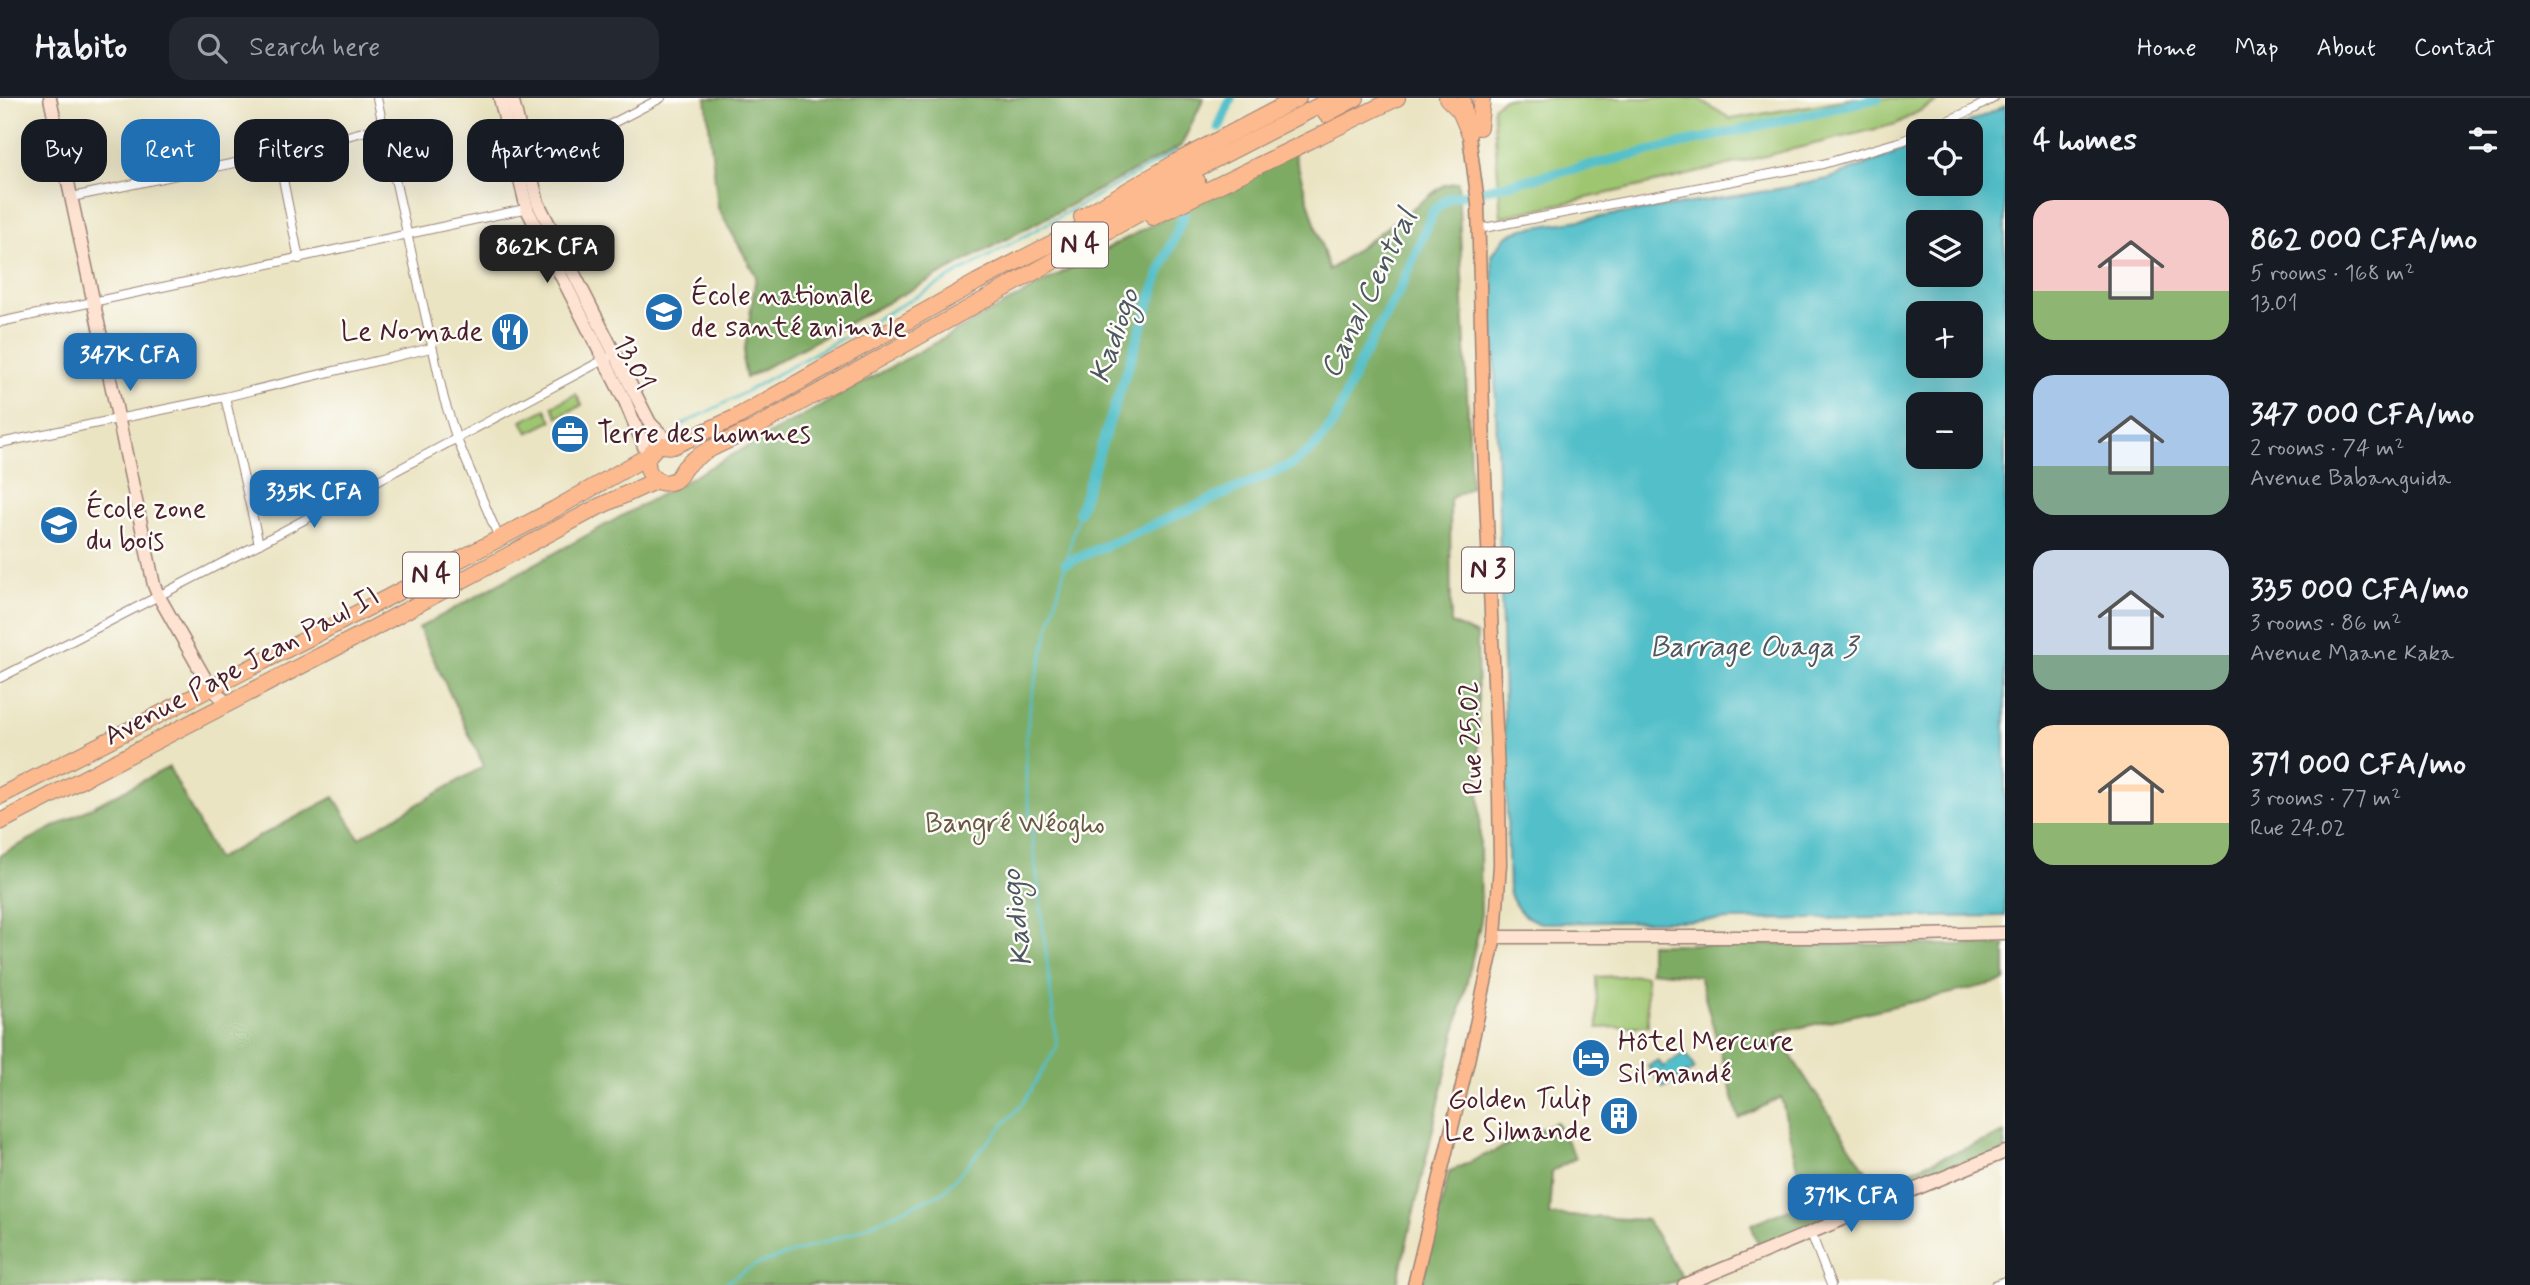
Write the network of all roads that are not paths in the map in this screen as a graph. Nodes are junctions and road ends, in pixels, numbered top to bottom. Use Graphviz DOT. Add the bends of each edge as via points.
graph roads {
  1 [pos="50,98"];
  2 [pos="377,98"];
  3 [pos="500,98"];
  4 [pos="512,98"];
  5 [pos="661,98"];
  6 [pos="1298,98"];
  7 [pos="1334,98"];
  8 [pos="1356,98"];
  9 [pos="1447,98"];
  10 [pos="1464,98"];
  11 [pos="1476,98"];
  12 [pos="1482,98"];
  13 [pos="1994,98"];
  14 [pos="1396,99"];
  15 [pos="381,119"];
  16 [pos="517,119"];
  17 [pos="621,119"];
  18 [pos="1951,119"];
  19 [pos="1474,130"];
  20 [pos="1906,139"];
  21 [pos="234,163"];
  22 [pos="284,182"];
  23 [pos="395,182"];
  24 [pos="530,182"];
  25 [pos="72,197"];
  26 [pos="532,206"];
  27 [pos="1478,229"];
  28 [pos="408,236"];
  29 [pos="299,259"];
  30 [pos="977,282"];
  31 [pos="982,302"];
  32 [pos="94,304"];
  33 [pos="0,323"];
  34 [pos="430,348"];
  35 [pos="609,357"];
  36 [pos="225,397"];
  37 [pos="118,418"];
  38 [pos="456,437"];
  39 [pos="0,443"];
  40 [pos="673,446"];
  41 [pos="648,456"];
  42 [pos="684,466"];
  43 [pos="657,480"];
  44 [pos="499,538"];
  45 [pos="259,544"];
  46 [pos="158,596"];
  47 [pos="0,678"];
  48 [pos="210,687"];
  49 [pos="228,704"];
  50 [pos="0,796"];
  51 [pos="0,822"];
  52 [pos="2005,933"];
  53 [pos="1495,937"];
  54 [pos="2005,1152"];
  55 [pos="1811,1233"];
  56 [pos="2005,1281"];
  57 [pos="1414,1285"];
  58 [pos="1684,1285"];
  59 [pos="1831,1285"];
  60 [pos="1995,1285"];
  1 -- 25 [label="street"];
  2 -- 15 [label="street"];
  3 -- 26 [label="street, 13.01"];
  4 -- 16 [label="street, 13.01"];
  5 -- 17 [label="street"];
  6 -- 30 [label="highway" via="1182,159"];
  7 -- 30 [label="highway, N 4"];
  8 -- 31 [label="highway, N 4"];
  9 -- 19 [label="highway"];
  10 -- 19 [label="main road, Rue 25.02 / N 3"];
  11 -- 19 [label="main road, Rue 25.02 / N 3"];
  12 -- 19 [label="highway"];
  13 -- 18 [label="street"];
  14 -- 31 [label="highway"];
  19 -- 27 [label="main road, Rue 25.02 / N 3"];
  20 -- 27 [label="street" via="1823,164"];
  21 -- 25 [label="street"];
  22 -- 29 [label="street"];
  23 -- 28 [label="street"];
  24 -- 26 [label="street, 13.01"];
  25 -- 32 [label="street"];
  26 -- 28 [label="street"];
  26 -- 35 [label="street, 13.01"];
  27 -- 53 [label="main road, Rue 25.02 / N 3" via="1499,797"];
  28 -- 29 [label="street"];
  28 -- 34 [label="street"];
  29 -- 32 [label="street"];
  30 -- 40 [label="highway, Avenue Pape Jean Paul II / N 4" via="735,418"];
  31 -- 42 [label="highway, Avenue Pape Jean Paul II / N 4"];
  32 -- 33 [label="street"];
  32 -- 37 [label="street"];
  34 -- 36 [label="street"];
  34 -- 38 [label="street"];
  35 -- 38 [label="street"];
  35 -- 40 [label="street, 13.01" via="650,423"];
  35 -- 41 [label="street, 13.01"];
  36 -- 37 [label="street"];
  36 -- 45 [label="street"];
  37 -- 39 [label="street"];
  37 -- 46 [label="street"];
  38 -- 44 [label="street"];
  38 -- 45 [label="street"];
  40 -- 41 [label="highway, Avenue Pape Jean Paul II / N 4" via="656,447"];
  40 -- 42 [label="highway" via="682,454"];
  41 -- 43 [label="highway" via="648,470"];
  41 -- 44 [label="highway, Avenue Pape Jean Paul II / N 4"];
  42 -- 43 [label="highway, Avenue Pape Jean Paul II / N 4" via="674,481"];
  43 -- 49 [label="highway, Avenue Pape Jean Paul II / N 4"];
  44 -- 48 [label="highway, Avenue Pape Jean Paul II / N 4"];
  45 -- 46 [label="street"];
  46 -- 47 [label="street"];
  46 -- 48 [label="street"];
  48 -- 49 [label="street"];
  48 -- 50 [label="highway, Avenue Pape Jean Paul II / N 4"];
  49 -- 51 [label="highway, Avenue Pape Jean Paul II / N 4"];
  52 -- 53 [label="street"];
  53 -- 57 [label="main road, Rue 25.02 / N 3"];
  54 -- 55 [label="street"];
  55 -- 58 [label="street"];
  55 -- 59 [label="street"];
  56 -- 60 [label="street"];
}
